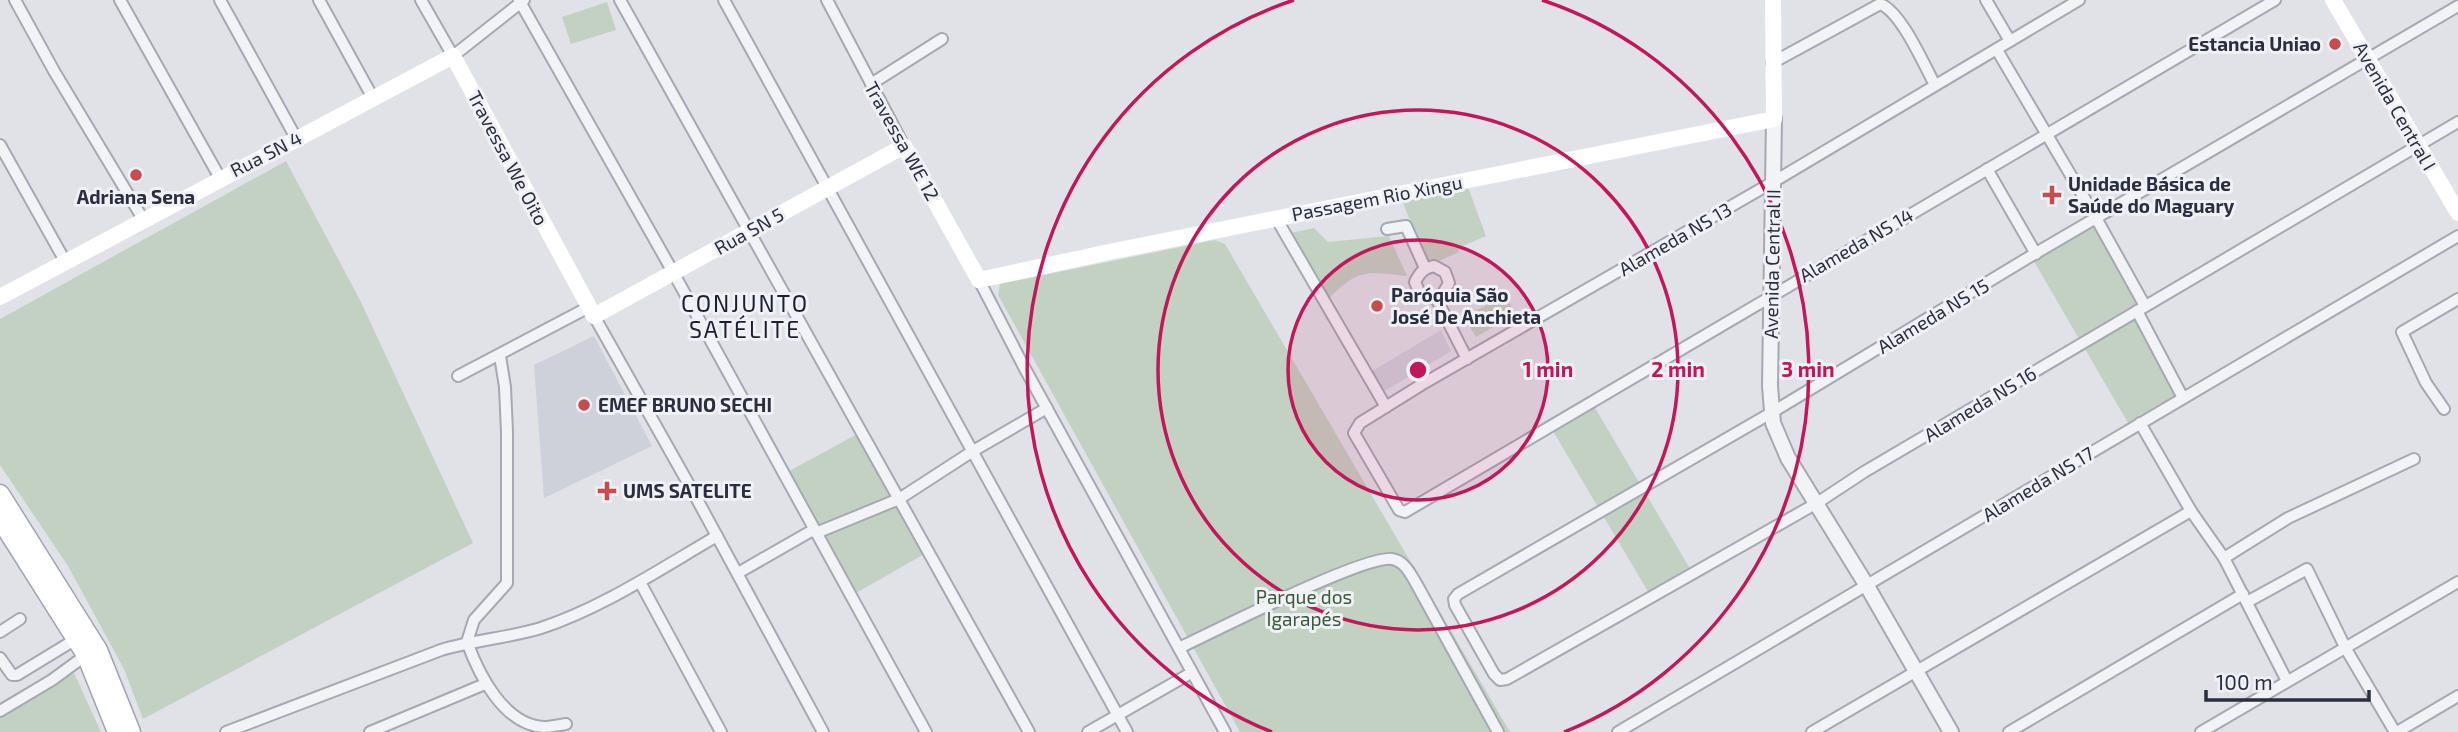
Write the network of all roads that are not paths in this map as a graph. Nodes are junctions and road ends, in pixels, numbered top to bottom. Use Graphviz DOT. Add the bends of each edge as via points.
graph roads {
  1 [pos="15,0"];
  2 [pos="120,0"];
  3 [pos="220,0"];
  4 [pos="319,0"];
  5 [pos="421,0"];
  6 [pos="620,0"];
  7 [pos="724,0"];
  8 [pos="827,0"];
  9 [pos="1773,0"];
  10 [pos="1986,0"];
  11 [pos="2079,0"];
  12 [pos="2275,0"];
  13 [pos="2333,0"];
  14 [pos="521,1"];
  15 [pos="2458,6"];
  16 [pos="942,39"];
  17 [pos="2010,41"];
  18 [pos="1997,50"];
  19 [pos="453,56"];
  20 [pos="2368,60"];
  21 [pos="1772,63"];
  22 [pos="871,84"];
  23 [pos="1935,85"];
  24 [pos="373,98"];
  25 [pos="1774,119"];
  26 [pos="2458,122"];
  27 [pos="2047,133"];
  28 [pos="296,138"];
  29 [pos="0,145"];
  30 [pos="904,146"];
  31 [pos="2418,146"];
  32 [pos="1987,169"];
  33 [pos="220,178"];
  34 [pos="1773,182"];
  35 [pos="826,188"];
  36 [pos="2458,213"];
  37 [pos="1276,218"];
  38 [pos="2096,218"];
  39 [pos="144,219"];
  40 [pos="1387,229"];
  41 [pos="749,231"];
  42 [pos="2458,236"];
  43 [pos="2036,254"];
  44 [pos="65,261"];
  45 [pos="1425,268"];
  46 [pos="673,272"];
  47 [pos="979,280"];
  48 [pos="1772,295"];
  49 [pos="0,297"];
  50 [pos="1436,298"];
  51 [pos="2458,299"];
  52 [pos="2141,309"];
  53 [pos="591,312"];
  54 [pos="500,356"];
  55 [pos="1466,359"];
  56 [pos="458,376"];
  57 [pos="2183,398"];
  58 [pos="1386,407"];
  59 [pos="1047,408"];
  60 [pos="2444,409"];
  61 [pos="1771,413"];
  62 [pos="2140,423"];
  63 [pos="972,451"];
  64 [pos="2414,459"];
  65 [pos="0,494"];
  66 [pos="899,499"];
  67 [pos="1817,503"];
  68 [pos="2191,511"];
  69 [pos="1402,512"];
  70 [pos="0,519"];
  71 [pos="815,532"];
  72 [pos="717,536"];
  73 [pos="2224,558"];
  74 [pos="738,573"];
  75 [pos="640,582"];
  76 [pos="2458,582"];
  77 [pos="1867,586"];
  78 [pos="2245,598"];
  79 [pos="20,620"];
  80 [pos="0,632"];
  81 [pos="76,639"];
  82 [pos="467,642"];
  83 [pos="1178,648"];
  84 [pos="2346,649"];
  85 [pos="86,655"];
  86 [pos="0,658"];
  87 [pos="1191,673"];
  88 [pos="1916,673"];
  89 [pos="1500,680"];
  90 [pos="2287,681"];
  91 [pos="485,684"];
  92 [pos="2458,696"];
  93 [pos="0,711"];
  94 [pos="1118,716"];
  95 [pos="566,724"];
  96 [pos="117,732"];
  97 [pos="131,732"];
  98 [pos="226,732"];
  99 [pos="370,732"];
  100 [pos="721,732"];
  101 [pos="823,732"];
  102 [pos="926,732"];
  103 [pos="1029,732"];
  104 [pos="1088,732"];
  105 [pos="1127,732"];
  106 [pos="1225,732"];
  107 [pos="1498,732"];
  108 [pos="1618,732"];
  109 [pos="1812,732"];
  110 [pos="1951,732"];
  111 [pos="2009,732"];
  112 [pos="2201,732"];
  113 [pos="2396,732"];
  1 -- 39 [label="street"];
  2 -- 33 [label="street"];
  3 -- 28 [label="street"];
  4 -- 24 [label="street"];
  5 -- 19 [label="street, Travessa We Oito"];
  6 -- 41 [label="street"];
  7 -- 35 [label="street"];
  8 -- 22 [label="street, Travessa WE 12"];
  9 -- 21 [label="main road, Avenida Central II"];
  10 -- 17 [label="street"];
  11 -- 17 [label="street, Alameda NS 13"];
  12 -- 27 [label="street, Alameda NS 14"];
  13 -- 20 [label="main road, Avenida Central I"];
  14 -- 19 [label="street, Rua SN 4"];
  14 -- 46 [label="street"];
  15 -- 20 [label="street, Alameda NS 15"];
  16 -- 22 [label="street"];
  17 -- 18 [label="street, Alameda NS 13"];
  18 -- 23 [label="street, Alameda NS 13"];
  18 -- 27 [label="street"];
  19 -- 24 [label="main road, Rua SN 4"];
  19 -- 53 [label="main road, Travessa We Oito"];
  20 -- 31 [label="main road, Avenida Central I"];
  20 -- 38 [label="street, Alameda NS 15"];
  21 -- 23 [label="street" via="1880,4 1900,22"];
  21 -- 25 [label="main road, Avenida Central II"];
  22 -- 30 [label="street, Travessa WE 12"];
  23 -- 34 [label="street, Alameda NS 13"];
  24 -- 28 [label="main road, Rua SN 4"];
  25 -- 34 [label="street, Avenida Central II"];
  25 -- 37 [label="main road, Passagem Rio Xingu"];
  26 -- 31 [label="street, Alameda NS 16"];
  27 -- 32 [label="street, Alameda NS 14"];
  27 -- 38 [label="street"];
  28 -- 33 [label="main road, Rua SN 4"];
  29 -- 44 [label="street"];
  30 -- 35 [label="main road, Rua SN 5"];
  30 -- 47 [label="main road, Travessa WE 12"];
  31 -- 36 [label="main road, Avenida Central I"];
  31 -- 52 [label="street, Alameda NS 16"];
  32 -- 43 [label="street"];
  32 -- 48 [label="street, Alameda NS 14"];
  33 -- 39 [label="main road, Rua SN 4"];
  34 -- 48 [label="street, Avenida Central II"];
  34 -- 55 [label="street, Alameda NS 13"];
  35 -- 41 [label="main road, Rua SN 5"];
  35 -- 63 [label="street"];
  37 -- 47 [label="main road, Passagem Rio Xingu"];
  37 -- 58 [label="street"];
  38 -- 43 [label="street, Alameda NS 15"];
  38 -- 52 [label="street"];
  39 -- 44 [label="main road, Rua SN 4"];
  40 -- 45 [label="street" via="1406,226"];
  41 -- 46 [label="main road, Rua SN 5"];
  41 -- 66 [label="street"];
  42 -- 57 [label="street, Alameda NS 17"];
  43 -- 61 [label="street, Alameda NS 15"];
  44 -- 49 [label="main road, Rua SN 4"];
  45 -- 50 [label="street" via="1412,290"];
  45 -- 50 [label="street" via="1434,266 1445,272 1449,283"];
  46 -- 53 [label="main road, Rua SN 5"];
  46 -- 71 [label="street"];
  47 -- 59 [label="street"];
  48 -- 61 [label="street, Avenida Central II"];
  48 -- 69 [label="street, Alameda NS 14"];
  50 -- 55 [label="street"];
  51 -- 60 [label="street" via="2402,332"];
  52 -- 57 [label="street"];
  52 -- 67 [label="street, Alameda NS 16"];
  53 -- 54 [label="street"];
  53 -- 72 [label="street"];
  54 -- 56 [label="street"];
  54 -- 82 [label="street" via="507,432 508,578 503,590 474,620"];
  55 -- 58 [label="street, Alameda NS 13"];
  57 -- 62 [label="street, Alameda NS 17"];
  58 -- 69 [label="street, Alameda NS 13" via="1360,423 1354,433"];
  59 -- 63 [label="street"];
  59 -- 83 [label="street"];
  61 -- 67 [label="street, Avenida Central II" via="1778,438"];
  61 -- 89 [label="street, Alameda NS 15" via="1455,596 1455,606"];
  62 -- 68 [label="street"];
  62 -- 77 [label="street, Alameda NS 17"];
  63 -- 66 [label="street"];
  63 -- 94 [label="street"];
  64 -- 73 [label="street" via="2288,517"];
  65 -- 97 [label="main road" via="97,650"];
  66 -- 71 [label="street"];
  66 -- 103 [label="street"];
  67 -- 77 [label="street, Avenida Central II"];
  67 -- 89 [label="street, Alameda NS 16"];
  68 -- 73 [label="street"];
  68 -- 88 [label="street"];
  70 -- 81 [label="main road"];
  71 -- 74 [label="street"];
  71 -- 102 [label="street"];
  72 -- 74 [label="street"];
  72 -- 75 [label="street"];
  73 -- 78 [label="street"];
  74 -- 101 [label="street"];
  75 -- 82 [label="street" via="557,622"];
  75 -- 100 [label="street"];
  76 -- 84 [label="street"];
  77 -- 88 [label="street, Avenida Central II"];
  77 -- 108 [label="street, Alameda NS 17"];
  78 -- 84 [label="street" via="2307,569"];
  78 -- 90 [label="street"];
  78 -- 111 [label="street"];
  79 -- 80 [label="street"];
  81 -- 85 [label="main road"];
  81 -- 86 [label="street" via="18,676 12,675"];
  82 -- 91 [label="street"];
  82 -- 98 [label="street"];
  83 -- 87 [label="street"];
  83 -- 107 [label="street" via="1343,573 1392,559 1404,565 1417,585"];
  84 -- 90 [label="street"];
  84 -- 113 [label="street"];
  85 -- 93 [label="street"];
  85 -- 96 [label="main road"];
  87 -- 94 [label="street"];
  87 -- 106 [label="street"];
  88 -- 109 [label="street"];
  88 -- 110 [label="street, Avenida Central II"];
  90 -- 112 [label="street"];
  91 -- 95 [label="street" via="518,719 543,727"];
  91 -- 99 [label="street"];
  92 -- 113 [label="street"];
  94 -- 104 [label="street"];
  94 -- 105 [label="street"];
}
